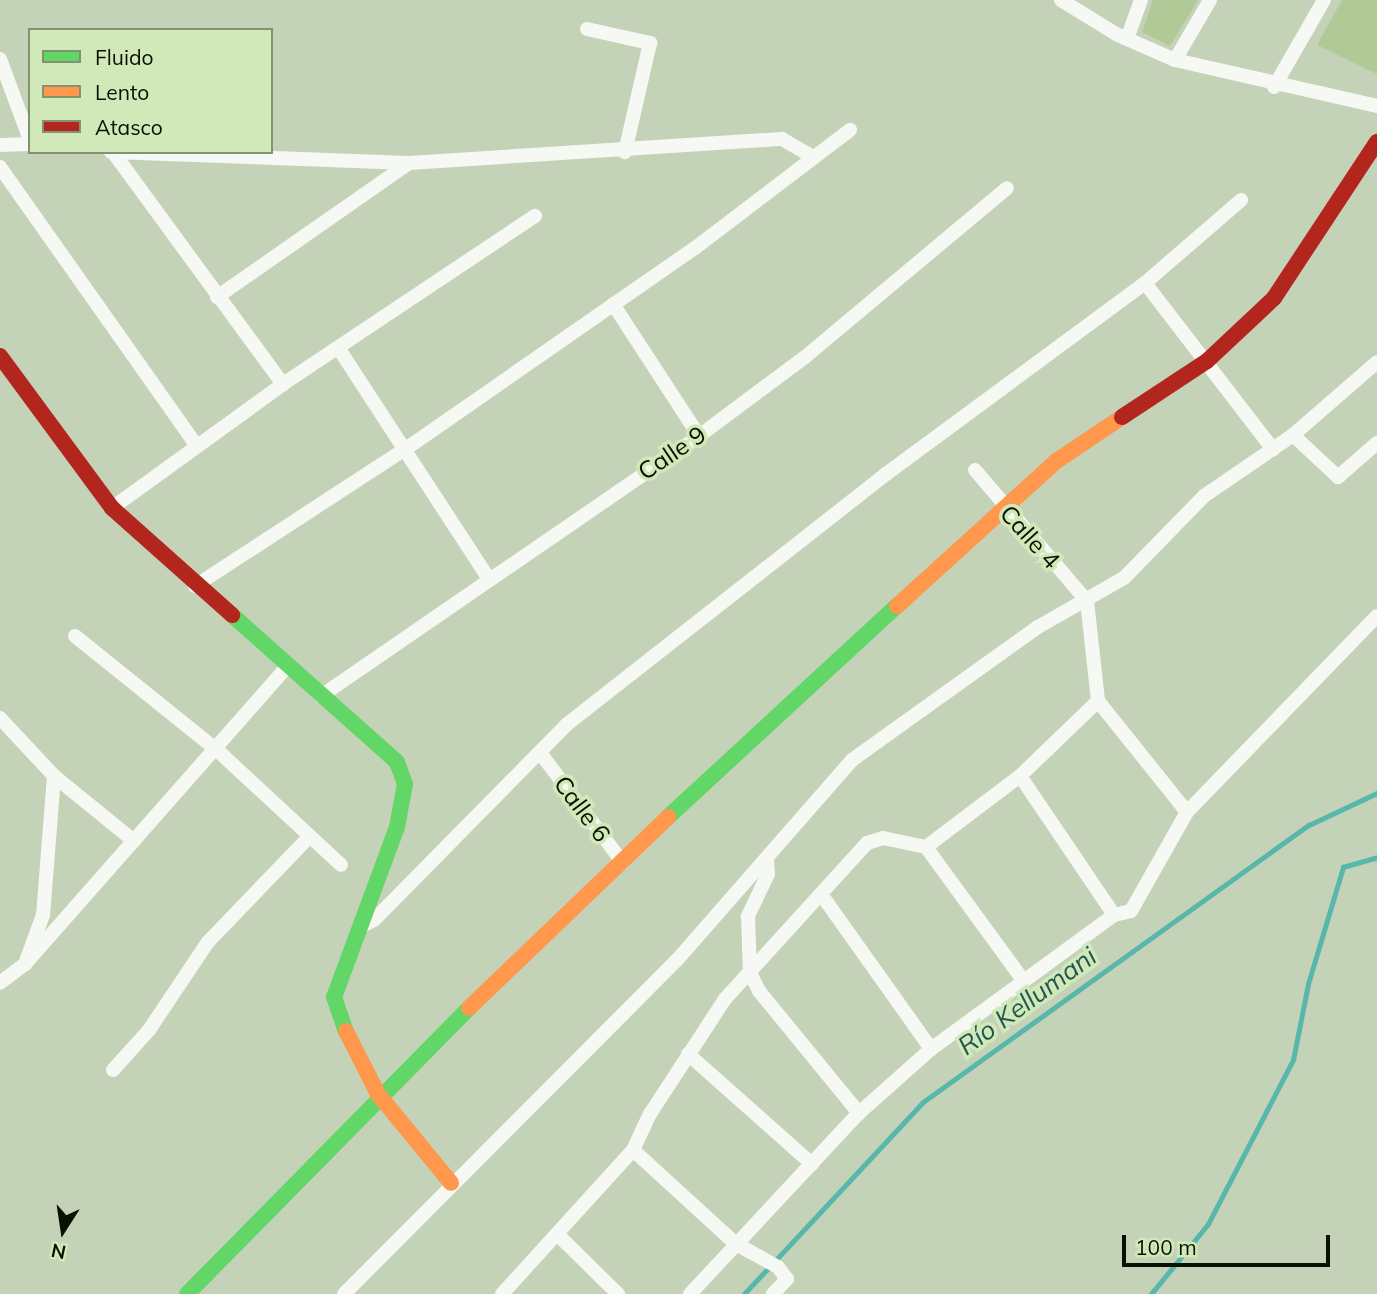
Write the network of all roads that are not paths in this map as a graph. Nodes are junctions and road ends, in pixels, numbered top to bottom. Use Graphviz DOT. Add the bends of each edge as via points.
graph roads {
  1 [pos="1061,0"];
  2 [pos="1141,0"];
  3 [pos="1210,0"];
  4 [pos="1324,0"];
  5 [pos="587,29"];
  6 [pos="1127,40"];
  7 [pos="0,60"];
  8 [pos="1175,60"];
  9 [pos="1274,87"];
  10 [pos="1377,106"];
  11 [pos="850,130"];
  12 [pos="28,137"];
  13 [pos="28,142"];
  14 [pos="0,145"];
  15 [pos="1376,147"];
  16 [pos="625,152"];
  17 [pos="113,154"];
  18 [pos="166,154"];
  19 [pos="811,156"];
  20 [pos="409,163"];
  21 [pos="0,167"];
  22 [pos="1007,188"];
  23 [pos="1241,200"];
  24 [pos="535,216"];
  25 [pos="1145,282"];
  26 [pos="217,297"];
  27 [pos="612,303"];
  28 [pos="339,349"];
  29 [pos="0,356"];
  30 [pos="1207,361"];
  31 [pos="1377,362"];
  32 [pos="283,384"];
  33 [pos="1293,435"];
  34 [pos="699,436"];
  35 [pos="1377,443"];
  36 [pos="196,445"];
  37 [pos="407,448"];
  38 [pos="1273,449"];
  39 [pos="975,470"];
  40 [pos="111,508"];
  41 [pos="1005,510"];
  42 [pos="488,578"];
  43 [pos="195,586"];
  44 [pos="1087,601"];
  45 [pos="1377,616"];
  46 [pos="75,636"];
  47 [pos="286,668"];
  48 [pos="321,696"];
  49 [pos="1098,701"];
  50 [pos="0,718"];
  51 [pos="217,750"];
  52 [pos="541,754"];
  53 [pos="54,776"];
  54 [pos="1020,776"];
  55 [pos="1187,812"];
  56 [pos="308,838"];
  57 [pos="134,841"];
  58 [pos="926,847"];
  59 [pos="767,860"];
  60 [pos="623,863"];
  61 [pos="341,865"];
  62 [pos="821,894"];
  63 [pos="1114,915"];
  64 [pos="362,926"];
  65 [pos="25,964"];
  66 [pos="750,973"];
  67 [pos="1023,980"];
  68 [pos="0,983"];
  69 [pos="931,1049"];
  70 [pos="688,1054"];
  71 [pos="113,1070"];
  72 [pos="378,1094"];
  73 [pos="859,1113"];
  74 [pos="634,1150"];
  75 [pos="812,1164"];
  76 [pos="451,1183"];
  77 [pos="556,1234"];
  78 [pos="736,1244"];
  79 [pos="187,1294"];
  80 [pos="344,1294"];
  81 [pos="502,1294"];
  82 [pos="618,1294"];
  83 [pos="690,1294"];
  84 [pos="773,1294"];
  1 -- 6 [label="street"];
  2 -- 6 [label="street"];
  3 -- 8 [label="street"];
  4 -- 9 [label="street"];
  5 -- 16 [label="street" via="650,43"];
  6 -- 8 [label="street"];
  7 -- 12 [label="street"];
  8 -- 9 [label="street"];
  9 -- 10 [label="street"];
  11 -- 19 [label="street"];
  13 -- 14 [label="street"];
  15 -- 30 [label="street" via="1274,298"];
  16 -- 19 [label="street" via="782,139"];
  16 -- 20 [label="street"];
  17 -- 26 [label="street"];
  18 -- 20 [label="street"];
  19 -- 27 [label="street" via="695,248"];
  20 -- 26 [label="street"];
  21 -- 36 [label="street"];
  22 -- 34 [label="street, Calle 9" via="805,357"];
  23 -- 25 [label="street"];
  24 -- 28 [label="street"];
  25 -- 30 [label="street"];
  25 -- 52 [label="street" via="886,474 566,725"];
  26 -- 32 [label="street"];
  27 -- 34 [label="street"];
  27 -- 37 [label="street"];
  28 -- 32 [label="street"];
  28 -- 37 [label="street"];
  29 -- 40 [label="street"];
  30 -- 38 [label="street"];
  30 -- 41 [label="street" via="1055,462"];
  31 -- 33 [label="street"];
  32 -- 36 [label="street"];
  33 -- 35 [label="street" via="1338,477"];
  33 -- 38 [label="street"];
  34 -- 42 [label="street, Calle 9"];
  36 -- 40 [label="street"];
  37 -- 42 [label="street"];
  37 -- 43 [label="street"];
  38 -- 44 [label="street" via="1204,496 1124,578"];
  39 -- 41 [label="street, Calle 4"];
  40 -- 43 [label="street"];
  41 -- 44 [label="street, Calle 4"];
  41 -- 60 [label="street" via="768,722"];
  42 -- 48 [label="street, Calle 9"];
  43 -- 47 [label="street"];
  44 -- 49 [label="street"];
  44 -- 59 [label="street" via="1038,627 852,760"];
  45 -- 55 [label="street"];
  46 -- 51 [label="street"];
  47 -- 48 [label="street"];
  47 -- 51 [label="street"];
  48 -- 64 [label="street" via="397,762 405,784 389,858"];
  49 -- 54 [label="street"];
  49 -- 55 [label="street"];
  50 -- 53 [label="street"];
  51 -- 56 [label="street"];
  51 -- 57 [label="street"];
  52 -- 60 [label="street, Calle 6"];
  52 -- 64 [label="street" via="374,920"];
  53 -- 57 [label="street"];
  53 -- 65 [label="street" via="43,915"];
  54 -- 58 [label="street"];
  54 -- 63 [label="street"];
  55 -- 63 [label="street" via="1131,911"];
  56 -- 61 [label="street"];
  56 -- 71 [label="street" via="208,943 149,1030"];
  57 -- 65 [label="street"];
  58 -- 62 [label="street" via="883,838 867,843"];
  58 -- 67 [label="street"];
  59 -- 66 [label="street" via="768,874 748,916"];
  59 -- 76 [label="street" via="677,960"];
  60 -- 72 [label="street"];
  62 -- 66 [label="street"];
  62 -- 69 [label="street"];
  63 -- 67 [label="street"];
  64 -- 72 [label="street" via="334,997 340,1020"];
  65 -- 68 [label="street"];
  66 -- 70 [label="street"];
  66 -- 73 [label="street" via="759,992"];
  67 -- 69 [label="street"];
  69 -- 73 [label="street"];
  70 -- 74 [label="street"];
  70 -- 75 [label="street"];
  72 -- 76 [label="street"];
  72 -- 79 [label="street"];
  73 -- 75 [label="street"];
  74 -- 77 [label="street"];
  74 -- 78 [label="street"];
  75 -- 78 [label="street"];
  76 -- 80 [label="street"];
  77 -- 81 [label="street"];
  77 -- 82 [label="street"];
  78 -- 83 [label="street"];
  78 -- 84 [label="street" via="767,1256 787,1279"];
}
